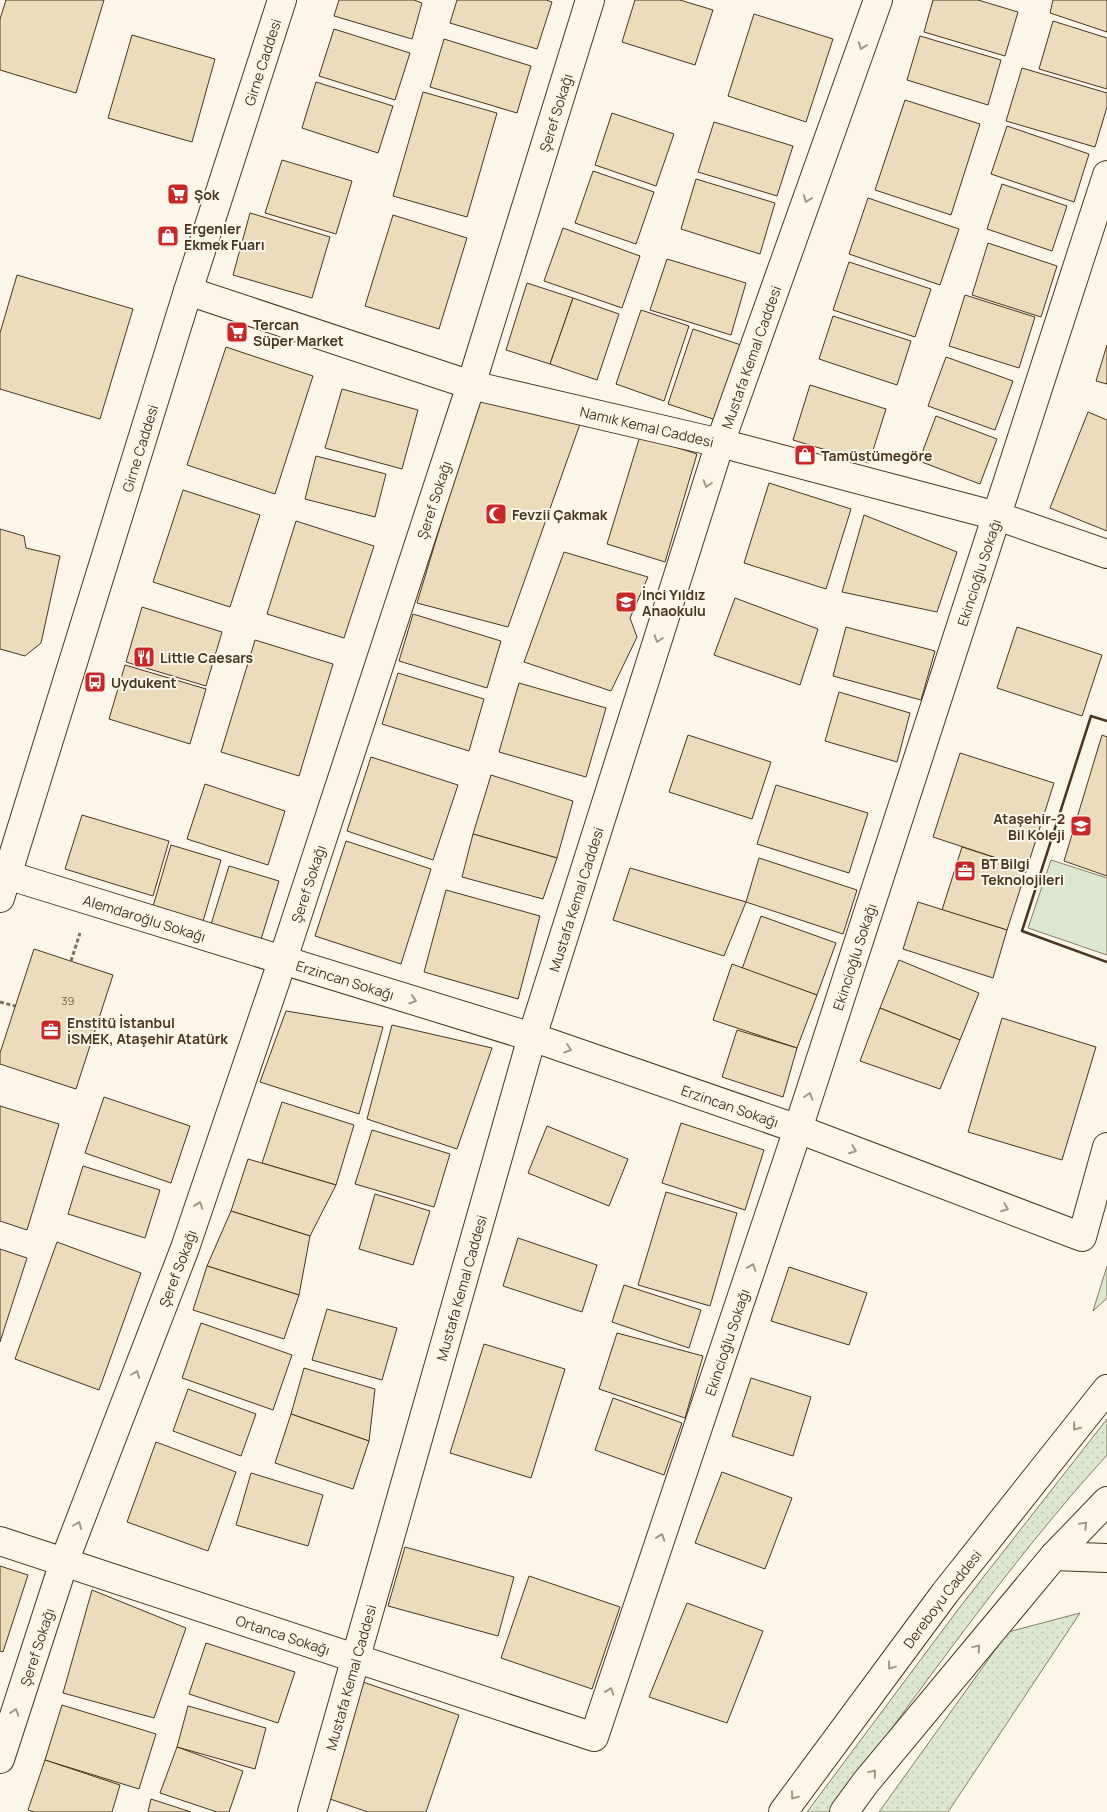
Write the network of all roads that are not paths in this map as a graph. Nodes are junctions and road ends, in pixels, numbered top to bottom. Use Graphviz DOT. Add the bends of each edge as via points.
graph roads {
  1 [pos="282,0"];
  2 [pos="590,0"];
  3 [pos="878,0"];
  4 [pos="1107,175"];
  5 [pos="188,291"];
  6 [pos="471,385"];
  7 [pos="720,443"];
  8 [pos="997,516"];
  9 [pos="1107,554"];
  10 [pos="4,886"];
  11 [pos="283,959"];
  12 [pos="532,1037"];
  13 [pos="798,1129"];
  14 [pos="1107,1147"];
  15 [pos="1107,1389"];
  16 [pos="1107,1501"];
  17 [pos="0,1541"];
  18 [pos="1054,1556"];
  19 [pos="1107,1558"];
  20 [pos="64,1562"];
  21 [pos="357,1659"];
  22 [pos="594,1737"];
  23 [pos="0,1759"];
  24 [pos="312,1812"];
  25 [pos="783,1812"];
  26 [pos="844,1812"];
  1 -- 5 [label="street, Girne Caddesi"];
  2 -- 6 [label="street, Şeref Sokağı"];
  3 -- 7 [label="street, Mustafa Kemal Caddesi, one-way"];
  4 -- 8 [label="street, Ekincioğlu Sokağı"];
  5 -- 6 [label="street, Namık Kemal Caddesi"];
  5 -- 10 [label="street, Girne Caddesi"];
  6 -- 7 [label="street, Namık Kemal Caddesi"];
  6 -- 11 [label="street, Şeref Sokağı"];
  7 -- 8 [label="street, Namık Kemal Caddesi"];
  7 -- 12 [label="street, Mustafa Kemal Caddesi, one-way"];
  8 -- 9 [label="street, Namık Kemal Caddesi"];
  13 -- 8 [label="street, Ekincioğlu Sokağı, one-way"];
  10 -- 11 [label="street, Alemdaroğlu Sokağı"];
  11 -- 12 [label="street, Erzincan Sokağı, one-way"];
  20 -- 11 [label="street, Şeref Sokağı, one-way" via="185,1248"];
  12 -- 13 [label="street, Erzincan Sokağı, one-way"];
  12 -- 21 [label="street, Mustafa Kemal Caddesi"];
  13 -- 14 [label="street, Erzincan Sokağı, one-way" via="1082,1237"];
  22 -- 13 [label="street, Ekincioğlu Sokağı, one-way"];
  15 -- 25 [label="street, Dereboyu Caddesi, one-way" via="945,1593"];
  18 -- 16 [label="street, one-way"];
  17 -- 20 [label="street, Ortanca Sokağı"];
  18 -- 19 [label="street"];
  26 -- 18 [label="street, one-way"];
  20 -- 21 [label="street, Ortanca Sokağı"];
  23 -- 20 [label="street, Şeref Sokağı, one-way"];
  21 -- 22 [label="street, Ortanca Sokağı"];
  21 -- 24 [label="street, Mustafa Kemal Caddesi"];
}
